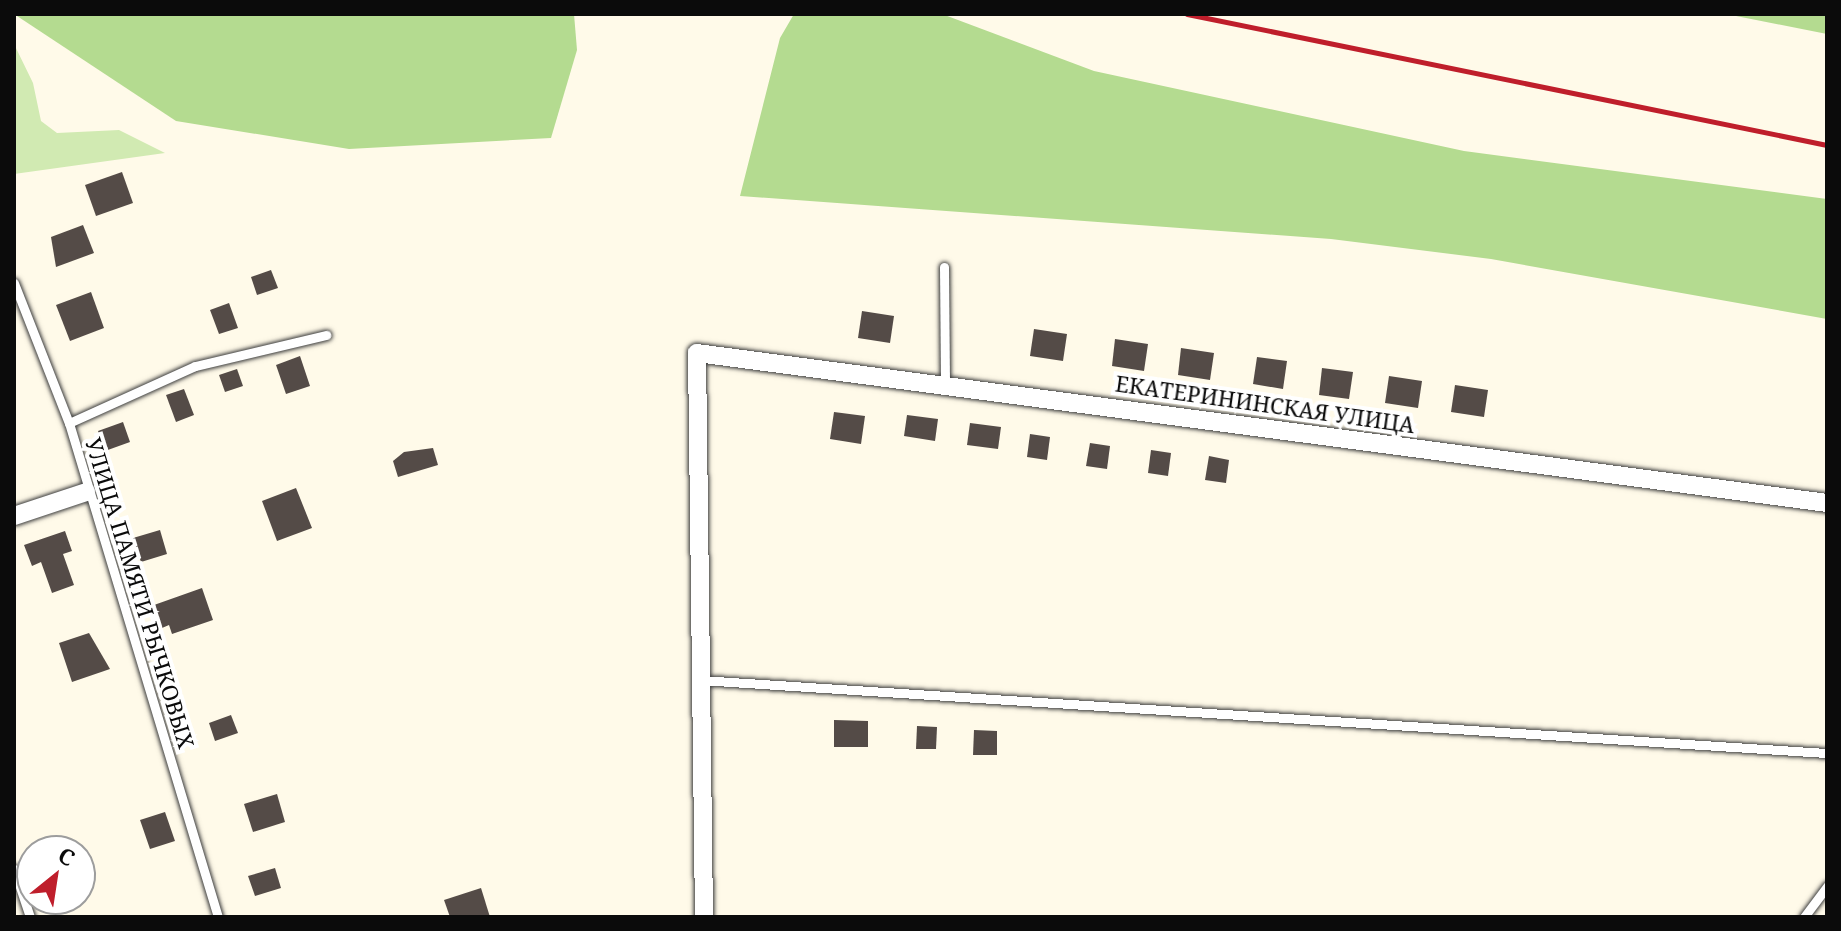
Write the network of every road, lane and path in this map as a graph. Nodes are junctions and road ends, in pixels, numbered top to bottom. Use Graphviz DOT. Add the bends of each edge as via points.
graph roads {
  1 [pos="944,267"];
  2 [pos="14,283"];
  3 [pos="326,335"];
  4 [pos="945,386"];
  5 [pos="69,423"];
  6 [pos="86,492"];
  7 [pos="1827,503"];
  8 [pos="14,516"];
  9 [pos="700,680"];
  10 [pos="1827,753"];
  11 [pos="14,869"];
  12 [pos="1827,886"];
  13 [pos="30,917"];
  14 [pos="218,917"];
  15 [pos="704,917"];
  16 [pos="1804,917"];
  1 -- 4 [label="lane"];
  2 -- 5 [label="lane, УЛИЦА ПАМЯТИ РЫЧКОВЫХ"];
  3 -- 5 [label="lane" via="195,366"];
  4 -- 7 [label="street, ЕКАТЕРИНИНСКАЯ УЛИЦА"];
  4 -- 9 [label="street, ЕКАТЕРИНИНСКАЯ УЛИЦА" via="697,353"];
  5 -- 6 [label="lane, УЛИЦА ПАМЯТИ РЫЧКОВЫХ"];
  6 -- 8 [label="street"];
  6 -- 14 [label="lane, УЛИЦА ПАМЯТИ РЫЧКОВЫХ"];
  9 -- 10 [label="lane"];
  9 -- 15 [label="street"];
  11 -- 13 [label="lane"];
  12 -- 16 [label="lane"];
}
